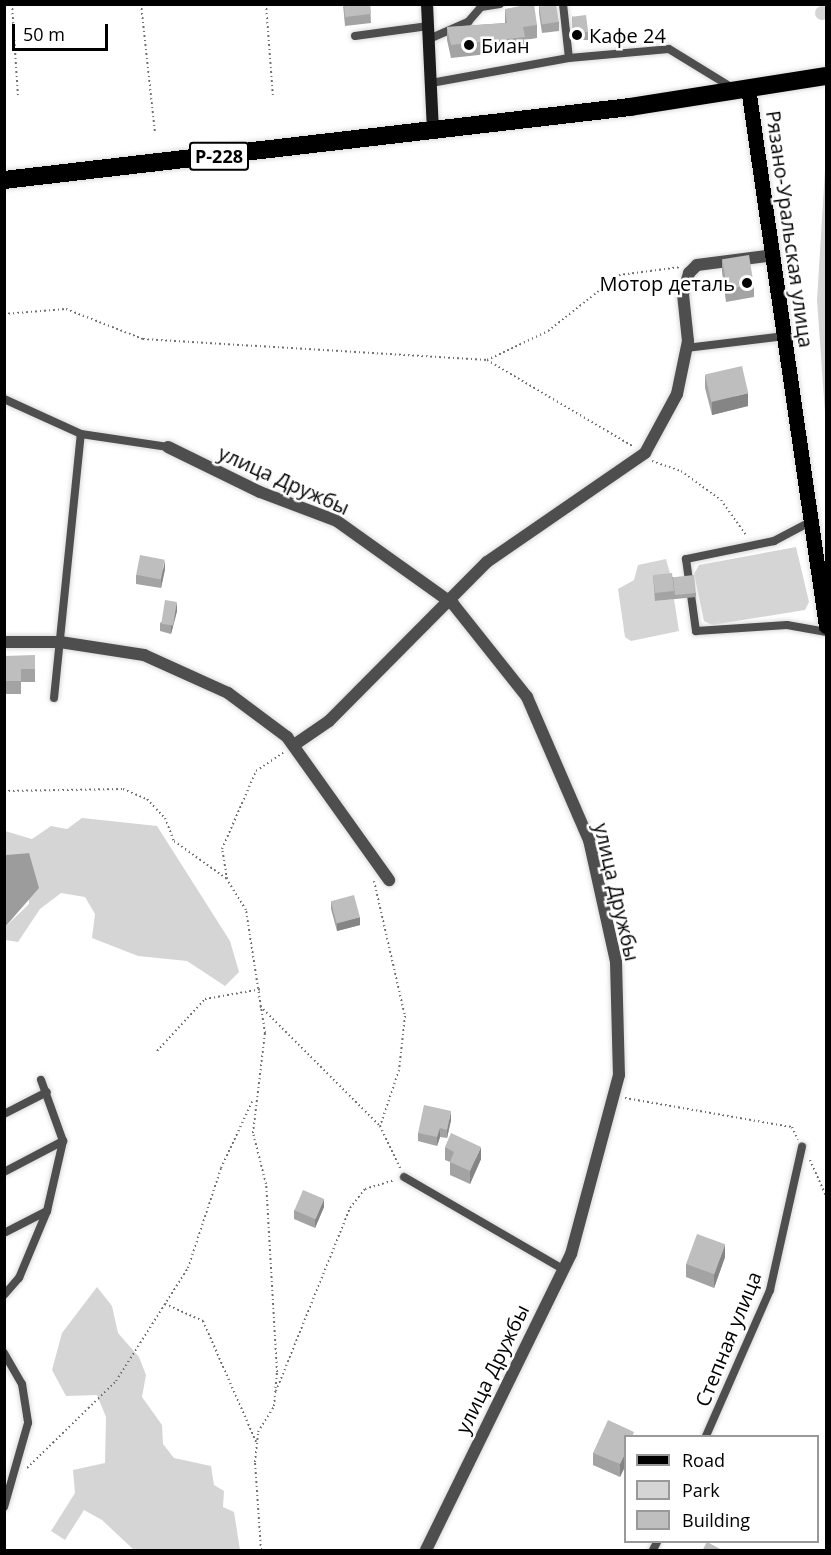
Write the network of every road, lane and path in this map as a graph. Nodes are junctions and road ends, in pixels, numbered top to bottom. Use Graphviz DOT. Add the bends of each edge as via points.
graph roads {
  1 [pos="12,4"];
  2 [pos="141,4"];
  3 [pos="266,4"];
  4 [pos="427,4"];
  5 [pos="500,4"];
  6 [pos="564,4"];
  7 [pos="428,26"];
  8 [pos="355,36"];
  9 [pos="429,39"];
  10 [pos="569,58"];
  11 [pos="826,75"];
  12 [pos="430,83"];
  13 [pos="742,89"];
  14 [pos="18,97"];
  15 [pos="273,97"];
  16 [pos="433,131"];
  17 [pos="155,133"];
  18 [pos="4,180"];
  19 [pos="774,255"];
  20 [pos="697,265"];
  21 [pos="4,314"];
  22 [pos="785,336"];
  23 [pos="686,348"];
  24 [pos="487,360"];
  25 [pos="4,399"];
  26 [pos="81,434"];
  27 [pos="168,447"];
  28 [pos="640,456"];
  29 [pos="810,522"];
  30 [pos="753,545"];
  31 [pos="445,600"];
  32 [pos="826,626"];
  33 [pos="826,632"];
  34 [pos="4,642"];
  35 [pos="60,642"];
  36 [pos="54,698"];
  37 [pos="294,745"];
  38 [pos="4,791"];
  39 [pos="369,851"];
  40 [pos="226,879"];
  41 [pos="389,880"];
  42 [pos="261,989"];
  43 [pos="260,1006"];
  44 [pos="157,1051"];
  45 [pos="41,1080"];
  46 [pos="47,1092"];
  47 [pos="613,1096"];
  48 [pos="254,1099"];
  49 [pos="4,1114"];
  50 [pos="380,1126"];
  51 [pos="63,1141"];
  52 [pos="802,1147"];
  53 [pos="4,1172"];
  54 [pos="404,1177"];
  55 [pos="826,1196"];
  56 [pos="47,1211"];
  57 [pos="4,1233"];
  58 [pos="563,1269"];
  59 [pos="4,1295"];
  60 [pos="165,1304"];
  61 [pos="4,1353"];
  62 [pos="275,1394"];
  63 [pos="707,1435"];
  64 [pos="256,1446"];
  65 [pos="14,1480"];
  66 [pos="4,1507"];
  67 [pos="261,1551"];
  68 [pos="426,1551"];
  1 -- 14 [label="path"];
  2 -- 17 [label="path"];
  3 -- 15 [label="path"];
  4 -- 7 [label="street"];
  5 -- 9 [label="lane" via="481,7 468,22"];
  6 -- 10 [label="lane"];
  7 -- 8 [label="lane"];
  7 -- 9 [label="street"];
  9 -- 12 [label="street"];
  10 -- 12 [label="lane"];
  10 -- 13 [label="lane" via="669,50"];
  11 -- 13 [label="highway, Р-228"];
  12 -- 16 [label="street"];
  13 -- 16 [label="highway, Р-228"];
  13 -- 19 [label="main road, Рязано-Уральская улица"];
  16 -- 18 [label="highway, Р-228"];
  19 -- 20 [label="street"];
  19 -- 22 [label="main road, Рязано-Уральская улица"];
  20 -- 23 [label="street" via="688,273 684,294"];
  20 -- 24 [label="path" via="619,275 548,331"];
  21 -- 24 [label="path" via="66,309 143,339"];
  22 -- 23 [label="lane"];
  22 -- 29 [label="main road, Рязано-Уральская улица"];
  23 -- 28 [label="street" via="677,394"];
  24 -- 28 [label="path" via="630,441"];
  25 -- 26 [label="lane"];
  26 -- 27 [label="lane"];
  26 -- 35 [label="lane"];
  27 -- 31 [label="street, улица Дружбы" via="337,521"];
  28 -- 30 [label="path" via="681,471 721,500"];
  28 -- 31 [label="street" via="487,561"];
  29 -- 30 [label="lane"];
  29 -- 32 [label="main road, Рязано-Уральская улица"];
  30 -- 33 [label="lane" via="686,559 696,631 787,625"];
  31 -- 37 [label="street" via="329,722"];
  31 -- 47 [label="street, улица Дружбы" via="527,697 589,840 616,962 619,1075"];
  34 -- 35 [label="street"];
  35 -- 36 [label="lane"];
  35 -- 37 [label="street" via="144,655 228,693"];
  37 -- 39 [label="street"];
  37 -- 40 [label="path" via="256,771 222,849"];
  38 -- 40 [label="path" via="123,789 147,799 165,818 174,841"];
  39 -- 41 [label="street"];
  39 -- 50 [label="path" via="405,1016 399,1070"];
  40 -- 42 [label="path" via="246,910"];
  42 -- 43 [label="path"];
  42 -- 44 [label="path" via="205,999"];
  43 -- 48 [label="path" via="265,1042"];
  43 -- 50 [label="path"];
  45 -- 46 [label="lane"];
  46 -- 49 [label="lane"];
  46 -- 51 [label="lane"];
  47 -- 52 [label="path" via="792,1127"];
  47 -- 58 [label="street, улица Дружбы"];
  48 -- 60 [label="path" via="221,1168 188,1268"];
  48 -- 62 [label="path" via="253,1133 266,1184 276,1301"];
  50 -- 54 [label="path"];
  51 -- 53 [label="lane"];
  51 -- 56 [label="lane"];
  52 -- 55 [label="path"];
  52 -- 63 [label="lane, Степная улица" via="770,1290"];
  54 -- 58 [label="lane"];
  54 -- 62 [label="path" via="365,1189 350,1208"];
  56 -- 57 [label="lane"];
  56 -- 59 [label="lane" via="19,1278"];
  58 -- 68 [label="street, улица Дружбы"];
  60 -- 64 [label="path" via="203,1321 249,1417"];
  60 -- 65 [label="path" via="116,1381"];
  61 -- 65 [label="lane" via="22,1384 28,1423"];
  62 -- 64 [label="path"];
  64 -- 67 [label="path"];
  65 -- 66 [label="lane"];
}
